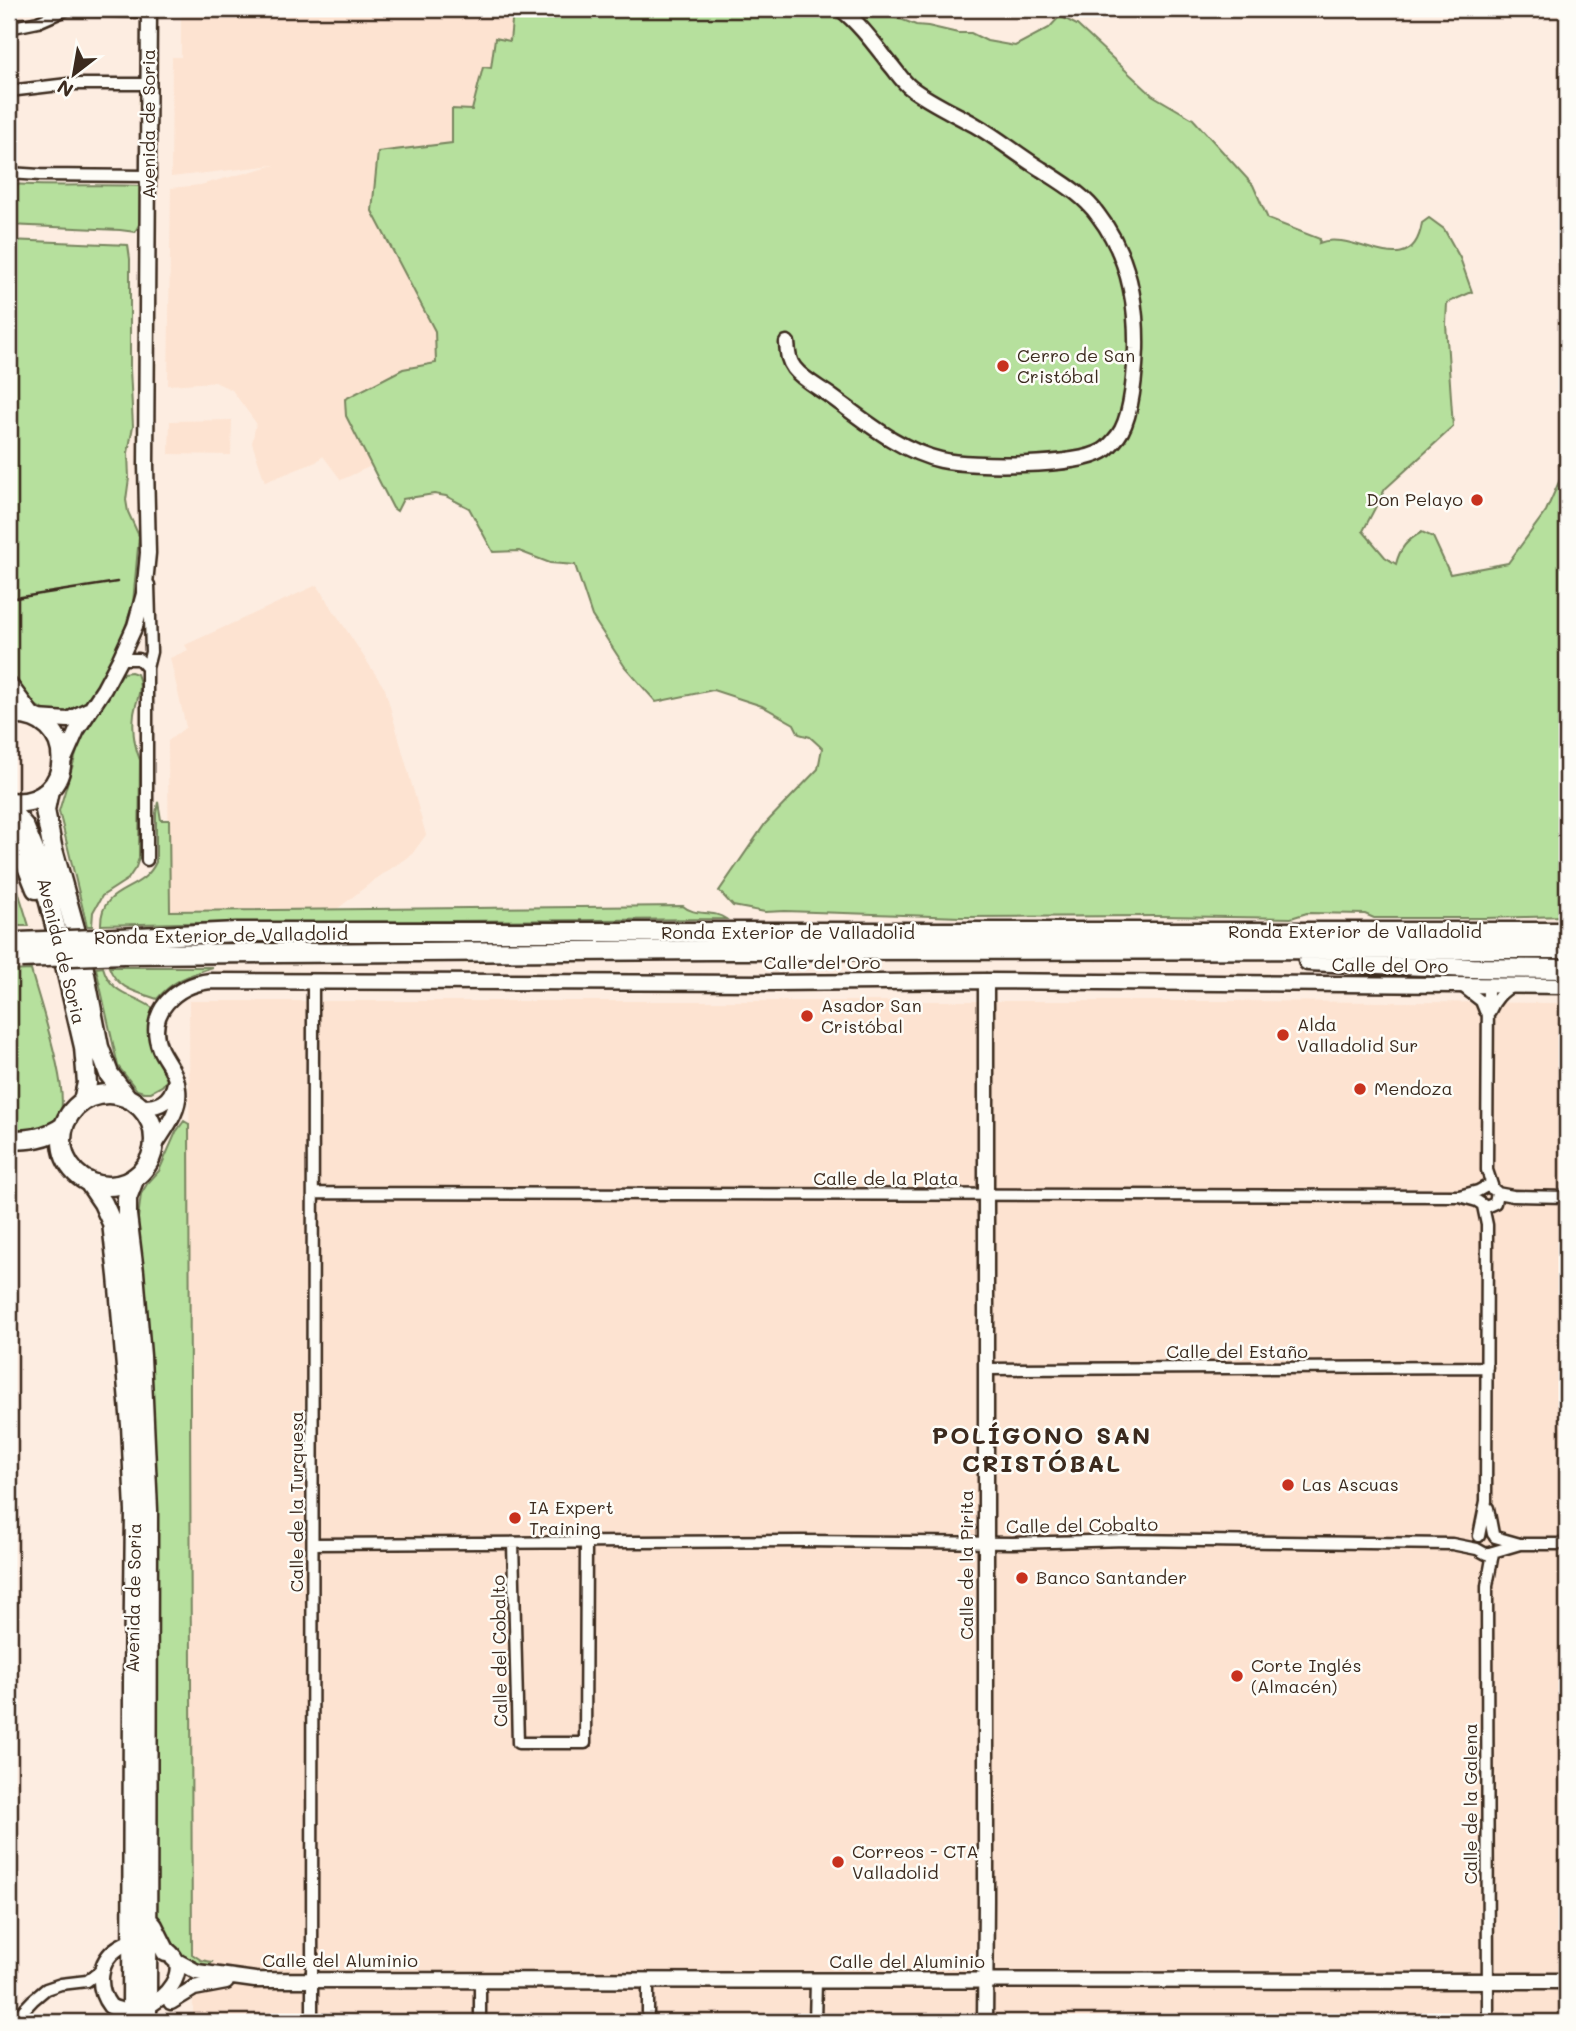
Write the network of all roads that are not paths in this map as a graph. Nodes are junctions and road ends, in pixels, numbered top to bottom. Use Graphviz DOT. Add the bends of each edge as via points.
graph roads {
  1 [pos="841,9"];
  2 [pos="62,10"];
  3 [pos="149,10"];
  4 [pos="9,28"];
  5 [pos="149,84"];
  6 [pos="9,90"];
  7 [pos="9,173"];
  8 [pos="149,176"];
  9 [pos="787,343"];
  10 [pos="145,578"];
  11 [pos="120,659"];
  12 [pos="148,668"];
  13 [pos="9,687"];
  14 [pos="89,709"];
  15 [pos="9,715"];
  16 [pos="33,717"];
  17 [pos="62,764"];
  18 [pos="49,790"];
  19 [pos="9,802"];
  20 [pos="9,809"];
  21 [pos="9,833"];
  22 [pos="147,860"];
  23 [pos="1567,926"];
  24 [pos="1471,931"];
  25 [pos="1567,932"];
  26 [pos="710,942"];
  27 [pos="12,950"];
  28 [pos="1200,950"];
  29 [pos="1567,950"];
  30 [pos="1567,969"];
  31 [pos="986,981"];
  32 [pos="313,982"];
  33 [pos="1461,986"];
  34 [pos="1488,986"];
  35 [pos="1512,986"];
  36 [pos="1567,986"];
  37 [pos="1488,1018"];
  38 [pos="84,1047"];
  39 [pos="176,1078"];
  40 [pos="83,1101"];
  41 [pos="134,1103"];
  42 [pos="64,1126"];
  43 [pos="13,1140"];
  44 [pos="153,1148"];
  45 [pos="69,1163"];
  46 [pos="135,1177"];
  47 [pos="88,1181"];
  48 [pos="314,1193"];
  49 [pos="987,1196"];
  50 [pos="1487,1197"];
  51 [pos="1567,1197"];
  52 [pos="1487,1367"];
  53 [pos="987,1369"];
  54 [pos="1486,1501"];
  55 [pos="1494,1535"];
  56 [pos="586,1542"];
  57 [pos="513,1543"];
  58 [pos="987,1543"];
  59 [pos="313,1544"];
  60 [pos="1478,1544"];
  61 [pos="1520,1544"];
  62 [pos="1567,1544"];
  63 [pos="1494,1551"];
  64 [pos="1486,1586"];
  65 [pos="147,1919"];
  66 [pos="139,1942"];
  67 [pos="169,1955"];
  68 [pos="103,1969"];
  69 [pos="312,1979"];
  70 [pos="88,1980"];
  71 [pos="247,1980"];
  72 [pos="480,1980"];
  73 [pos="648,1981"];
  74 [pos="816,1981"];
  75 [pos="985,1981"];
  76 [pos="1486,1981"];
  77 [pos="1567,1981"];
  78 [pos="102,1990"];
  79 [pos="149,2017"];
  80 [pos="12,2022"];
  81 [pos="312,2022"];
  82 [pos="480,2022"];
  83 [pos="648,2022"];
  84 [pos="815,2022"];
  85 [pos="985,2022"];
  86 [pos="1488,2022"];
  1 -- 9 [label="street" via="909,87 992,135 1099,215 1118,248 1134,300 1136,355 1130,399 1122,430 1104,451 1095,454 1060,462 941,460 900,444 799,374 789,359"];
  2 -- 3 [label="street"];
  2 -- 4 [label="street" via="38,22"];
  3 -- 5 [label="street, Avenida de Soria"];
  5 -- 6 [label="street"];
  5 -- 8 [label="street, Avenida de Soria"];
  7 -- 8 [label="street"];
  8 -- 10 [label="street, Avenida de Soria"];
  10 -- 11 [label="street, Avenida de Soria" via="140,609"];
  10 -- 12 [label="street" via="151,598"];
  11 -- 12 [label="street" via="139,659"];
  11 -- 14 [label="street, Avenida de Soria"];
  12 -- 22 [label="street"];
  13 -- 16 [label="highway"];
  14 -- 16 [label="street" via="68,720"];
  14 -- 17 [label="street, Avenida de Soria"];
  15 -- 16 [label="highway"];
  16 -- 17 [label="highway" via="56,736"];
  17 -- 18 [label="highway"];
  18 -- 19 [label="highway" via="35,800"];
  18 -- 41 [label="highway, Avenida de Soria" via="46,810 52,846 79,943 99,1047 108,1074"];
  20 -- 38 [label="highway, Avenida de Soria" via="23,826 38,860"];
  21 -- 38 [label="highway" via="33,881 61,986"];
  23 -- 24 [label="highway"];
  24 -- 25 [label="highway, Ronda Exterior de Valladolid"];
  24 -- 26 [label="highway, Ronda Exterior de Valladolid" via="757,933"];
  26 -- 27 [label="highway, Ronda Exterior de Valladolid, bridge" via="237,932 121,946"];
  26 -- 28 [label="highway, Ronda Exterior de Valladolid" via="758,951"];
  28 -- 29 [label="highway, Ronda Exterior de Valladolid"];
  28 -- 30 [label="highway" via="1295,961"];
  31 -- 32 [label="street, Calle del Oro"];
  31 -- 33 [label="street, Calle del Oro"];
  31 -- 49 [label="street, Calle de la Pirita"];
  32 -- 39 [label="street, Calle del Oro" via="210,981 185,986 163,1009 157,1029 160,1049"];
  32 -- 48 [label="street, Calle de la Turquesa"];
  33 -- 34 [label="street, Calle del Oro"];
  33 -- 37 [label="street" via="1481,1001"];
  34 -- 35 [label="street, Calle del Oro"];
  34 -- 37 [label="street"];
  35 -- 36 [label="street, Calle del Oro"];
  35 -- 37 [label="street" via="1493,1003"];
  37 -- 50 [label="street"];
  38 -- 40 [label="highway, Avenida de Soria" via="87,1083"];
  39 -- 41 [label="street" via="165,1102 151,1107"];
  39 -- 44 [label="street" via="177,1104"];
  40 -- 41 [label="highway" via="105,1094"];
  40 -- 42 [label="highway"];
  41 -- 44 [label="highway" via="152,1128"];
  42 -- 43 [label="highway" via="49,1135"];
  42 -- 45 [label="highway" via="62,1143"];
  43 -- 45 [label="highway" via="39,1145"];
  44 -- 46 [label="highway"];
  45 -- 47 [label="highway"];
  46 -- 47 [label="highway" via="115,1185"];
  46 -- 65 [label="highway, Avenida de Soria" via="127,1198 127,1215 140,1344 148,1510"];
  47 -- 66 [label="highway, Avenida de Soria" via="112,1223 131,1425"];
  48 -- 49 [label="street, Calle de la Plata"];
  48 -- 59 [label="street, Calle de la Turquesa"];
  49 -- 50 [label="street, Calle de la Plata"];
  49 -- 53 [label="street, Calle de la Pirita"];
  50 -- 51 [label="street"];
  50 -- 52 [label="street, Calle de la Galena"];
  52 -- 53 [label="street, Calle del Estaño"];
  52 -- 54 [label="street, Calle de la Galena"];
  53 -- 58 [label="street, Calle de la Pirita"];
  54 -- 55 [label="street, Calle de la Galena"];
  54 -- 60 [label="street, Calle de la Galena"];
  55 -- 60 [label="street" via="1485,1533"];
  55 -- 61 [label="street"];
  55 -- 63 [label="street" via="1498,1543"];
  56 -- 57 [label="street, Calle del Cobalto"];
  56 -- 57 [label="street, Calle del Cobalto" via="585,1743 518,1743"];
  56 -- 58 [label="street, Calle del Cobalto"];
  57 -- 59 [label="street, Calle del Cobalto"];
  58 -- 60 [label="street, Calle del Cobalto" via="1127,1539"];
  58 -- 75 [label="street, Calle de la Pirita"];
  59 -- 69 [label="street, Calle de la Turquesa"];
  60 -- 63 [label="street" via="1486,1554"];
  60 -- 64 [label="street, Calle de la Galena"];
  61 -- 62 [label="street"];
  61 -- 63 [label="street"];
  63 -- 64 [label="street, Calle de la Galena"];
  64 -- 76 [label="street, Calle de la Galena"];
  65 -- 66 [label="highway, Avenida de Soria"];
  65 -- 67 [label="highway"];
  66 -- 67 [label="street, Calle del Aluminio"];
  66 -- 68 [label="street" via="117,1949"];
  66 -- 79 [label="highway, Avenida de Soria"];
  67 -- 71 [label="street, Calle del Aluminio" via="197,1972"];
  67 -- 79 [label="street" via="176,1965 176,1992"];
  68 -- 70 [label="street"];
  68 -- 78 [label="street"];
  69 -- 71 [label="street, Calle del Aluminio"];
  69 -- 72 [label="street, Calle del Aluminio"];
  69 -- 81 [label="street, Calle de la Turquesa"];
  70 -- 78 [label="street"];
  70 -- 80 [label="street" via="46,1989"];
  71 -- 79 [label="street, Calle del Aluminio" via="194,1988"];
  72 -- 73 [label="street, Calle del Aluminio"];
  72 -- 82 [label="street"];
  73 -- 74 [label="street, Calle del Aluminio"];
  73 -- 83 [label="street"];
  74 -- 75 [label="street, Calle del Aluminio"];
  74 -- 84 [label="street"];
  75 -- 76 [label="street, Calle del Aluminio"];
  75 -- 85 [label="street, Calle de la Pirita"];
  76 -- 77 [label="street, Calle del Aluminio"];
  76 -- 86 [label="street, Calle de la Galena"];
  78 -- 79 [label="street" via="123,2018"];
}
